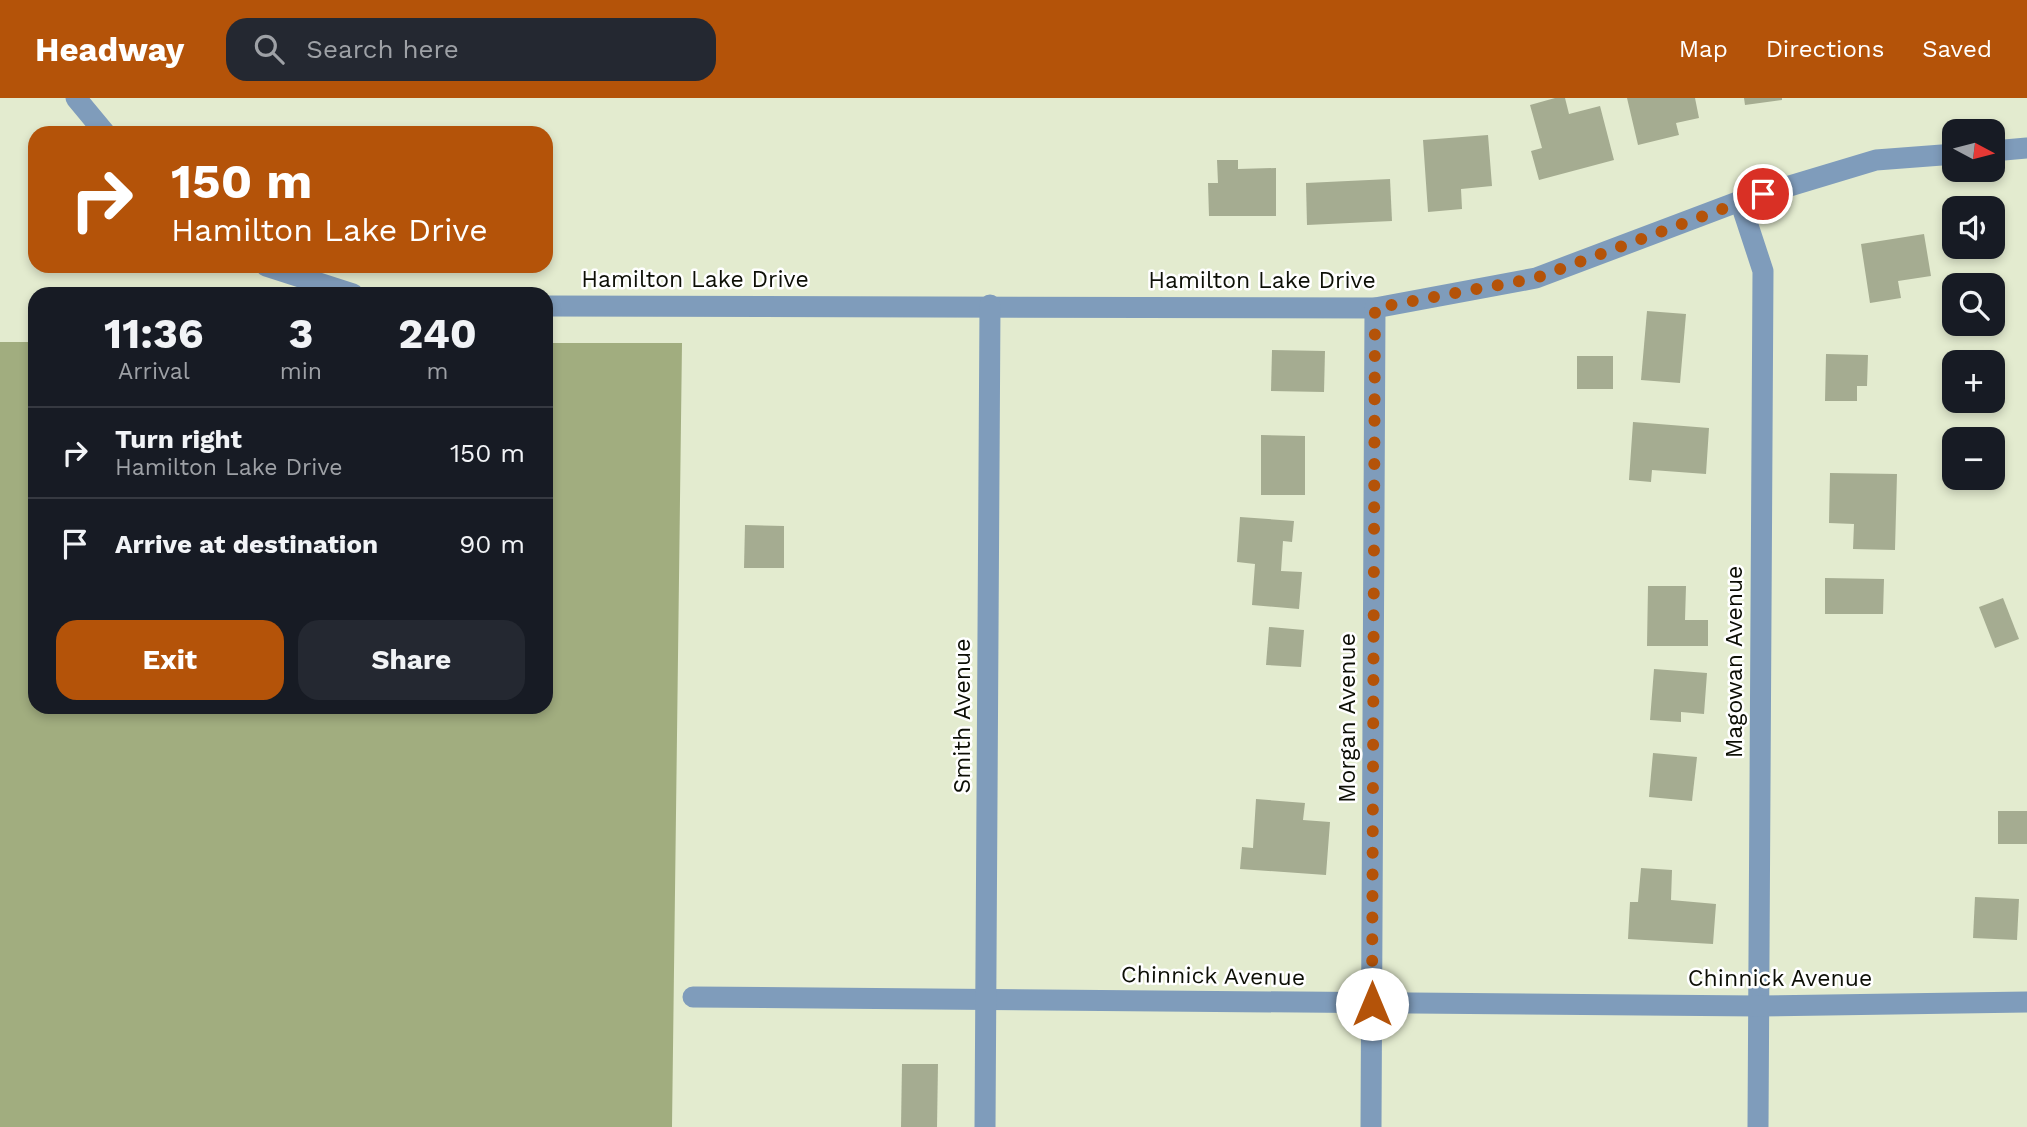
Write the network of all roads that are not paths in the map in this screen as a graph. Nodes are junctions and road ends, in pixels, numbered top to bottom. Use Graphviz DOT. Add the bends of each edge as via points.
graph roads {
  1 [pos="76,98"];
  2 [pos="99,126"];
  3 [pos="2027,148"];
  4 [pos="2006,150"];
  5 [pos="1942,155"];
  6 [pos="1740,201"];
  7 [pos="288,273"];
  8 [pos="331,287"];
  9 [pos="990,305"];
  10 [pos="553,306"];
  11 [pos="1375,308"];
  12 [pos="692,998"];
  13 [pos="987,999"];
  14 [pos="2027,1002"];
  15 [pos="1372,1004"];
  16 [pos="1759,1006"];
  17 [pos="985,1127"];
  18 [pos="1371,1127"];
  19 [pos="1758,1127"];
  1 -- 2 [label="street"];
  3 -- 4 [label="street"];
  5 -- 6 [label="street, Hamilton Lake Drive" via="1876,160"];
  6 -- 11 [label="street, Hamilton Lake Drive" via="1536,278"];
  6 -- 16 [label="street, Magowan Avenue" via="1763,271"];
  7 -- 8 [label="street"];
  9 -- 10 [label="street, Hamilton Lake Drive"];
  9 -- 11 [label="street, Hamilton Lake Drive"];
  9 -- 13 [label="street, Smith Avenue"];
  11 -- 15 [label="street, Morgan Avenue"];
  12 -- 13 [label="street, Chinnick Avenue"];
  13 -- 15 [label="street, Chinnick Avenue"];
  13 -- 17 [label="street, Smith Avenue"];
  14 -- 16 [label="street, Chinnick Avenue"];
  15 -- 16 [label="street, Chinnick Avenue"];
  15 -- 18 [label="street, Morgan Avenue"];
  16 -- 19 [label="street, Magowan Avenue"];
}
